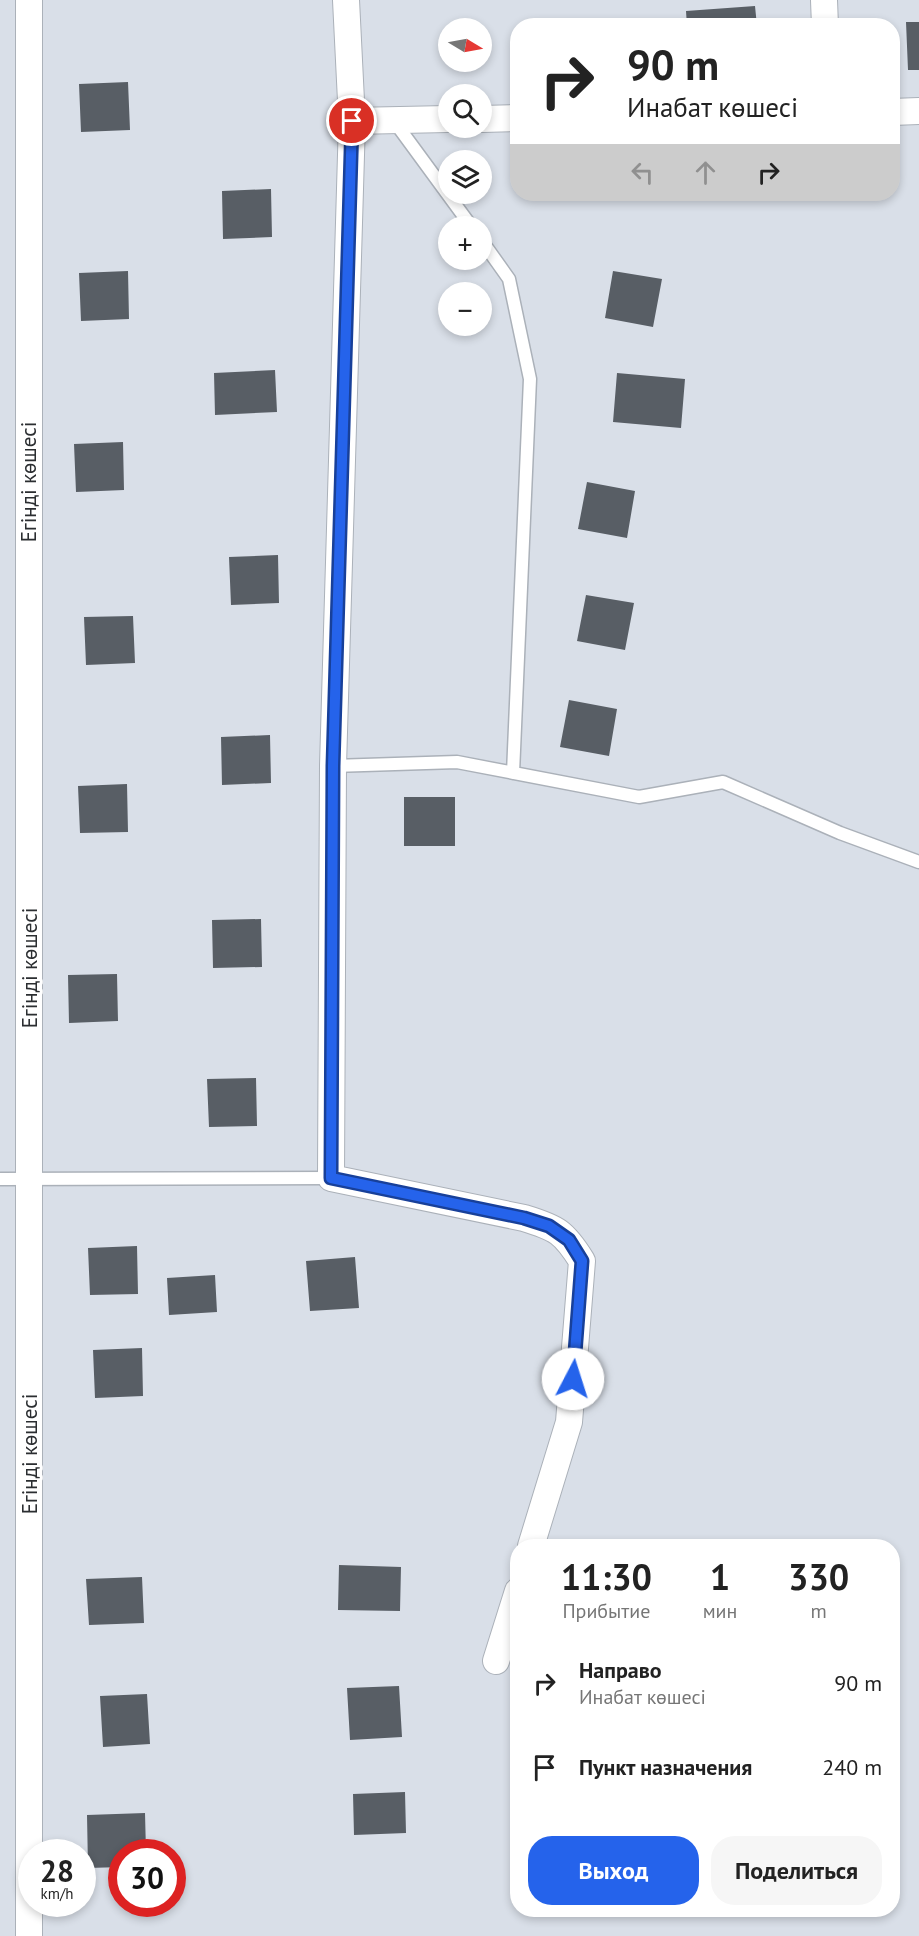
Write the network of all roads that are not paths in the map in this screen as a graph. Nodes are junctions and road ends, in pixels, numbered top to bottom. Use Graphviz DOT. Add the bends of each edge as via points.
graph roads {
  1 [pos="29,0"];
  2 [pos="346,0"];
  3 [pos="824,0"];
  4 [pos="825,18"];
  5 [pos="919,111"];
  6 [pos="900,112"];
  7 [pos="510,118"];
  8 [pos="438,119"];
  9 [pos="492,119"];
  10 [pos="393,120"];
  11 [pos="352,121"];
  12 [pos="464,216"];
  13 [pos="492,255"];
  14 [pos="333,766"];
  15 [pos="513,773"];
  16 [pos="919,862"];
  17 [pos="331,1178"];
  18 [pos="0,1179"];
  19 [pos="30,1179"];
  20 [pos="533,1539"];
  21 [pos="510,1616"];
  22 [pos="496,1661"];
  23 [pos="29,1936"];
  1 -- 19 [label="street, Егінді көшесі"];
  2 -- 11 [label="street"];
  3 -- 4 [label="street"];
  5 -- 6 [label="street"];
  7 -- 9 [label="street"];
  8 -- 10 [label="street"];
  10 -- 11 [label="street"];
  10 -- 12 [label="lane"];
  11 -- 14 [label="street"];
  13 -- 15 [label="lane" via="509,279 530,379"];
  14 -- 15 [label="lane" via="457,762"];
  14 -- 17 [label="street"];
  15 -- 16 [label="lane" via="639,797 723,782 840,833"];
  17 -- 19 [label="lane"];
  17 -- 20 [label="street" via="549,1226 569,1240 582,1261 569,1422"];
  18 -- 19 [label="lane"];
  19 -- 23 [label="street, Егінді көшесі"];
  21 -- 22 [label="street"];
}
